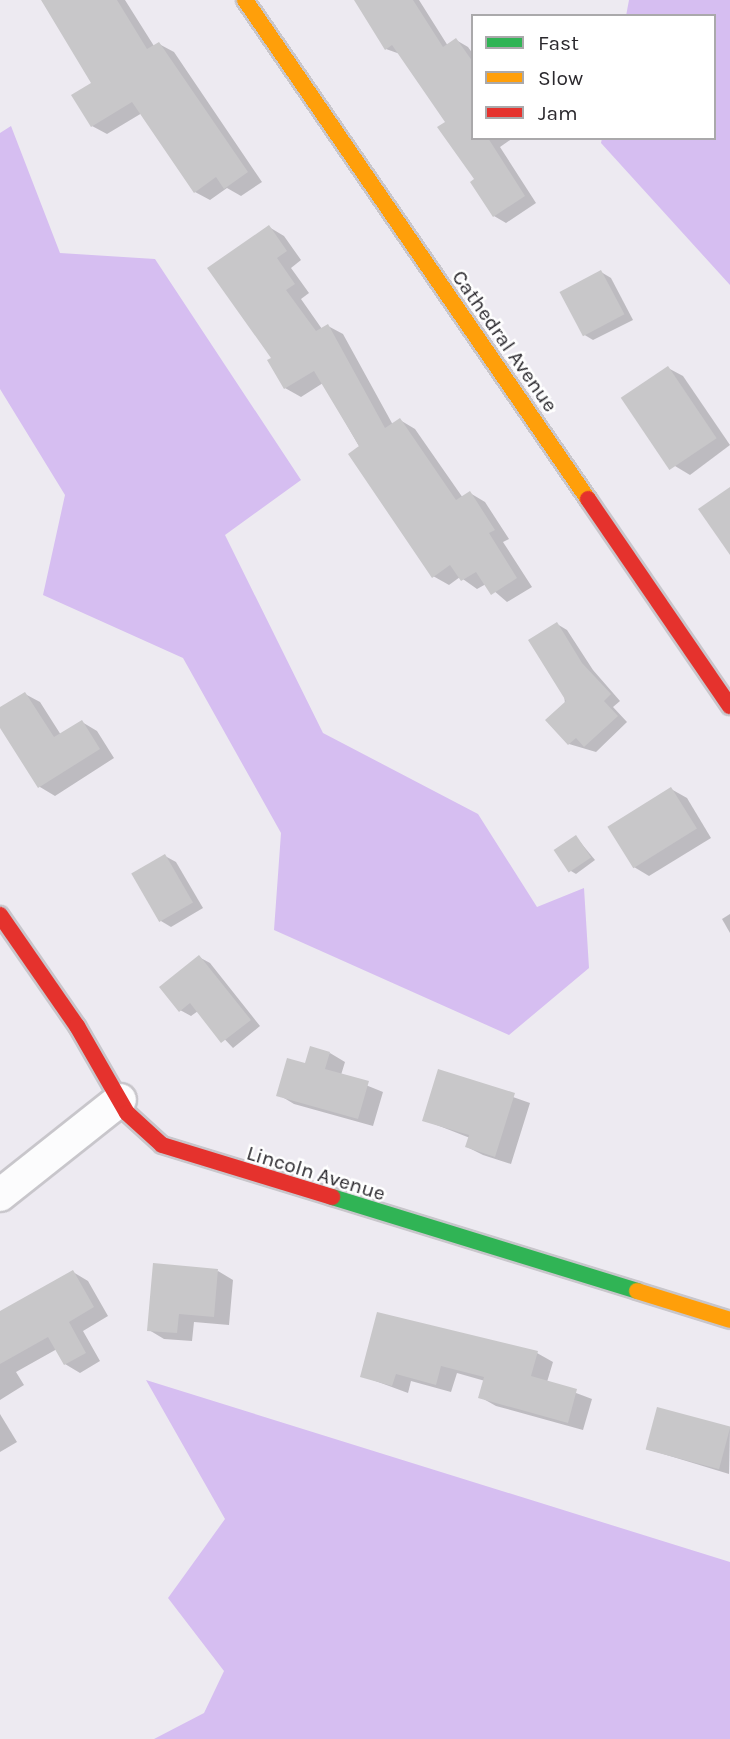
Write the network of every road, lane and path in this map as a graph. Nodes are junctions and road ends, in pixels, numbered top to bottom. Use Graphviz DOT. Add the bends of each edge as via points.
graph roads {
  1 [pos="245,0"];
  2 [pos="730,706"];
  3 [pos="0,915"];
  4 [pos="120,1100"];
  5 [pos="0,1195"];
  6 [pos="730,1320"];
  1 -- 2 [label="street, Cathedral Avenue"];
  3 -- 4 [label="street, Lincoln Avenue" via="77,1026"];
  4 -- 5 [label="street"];
  4 -- 6 [label="street, Lincoln Avenue" via="141,1130 162,1145"];
}
